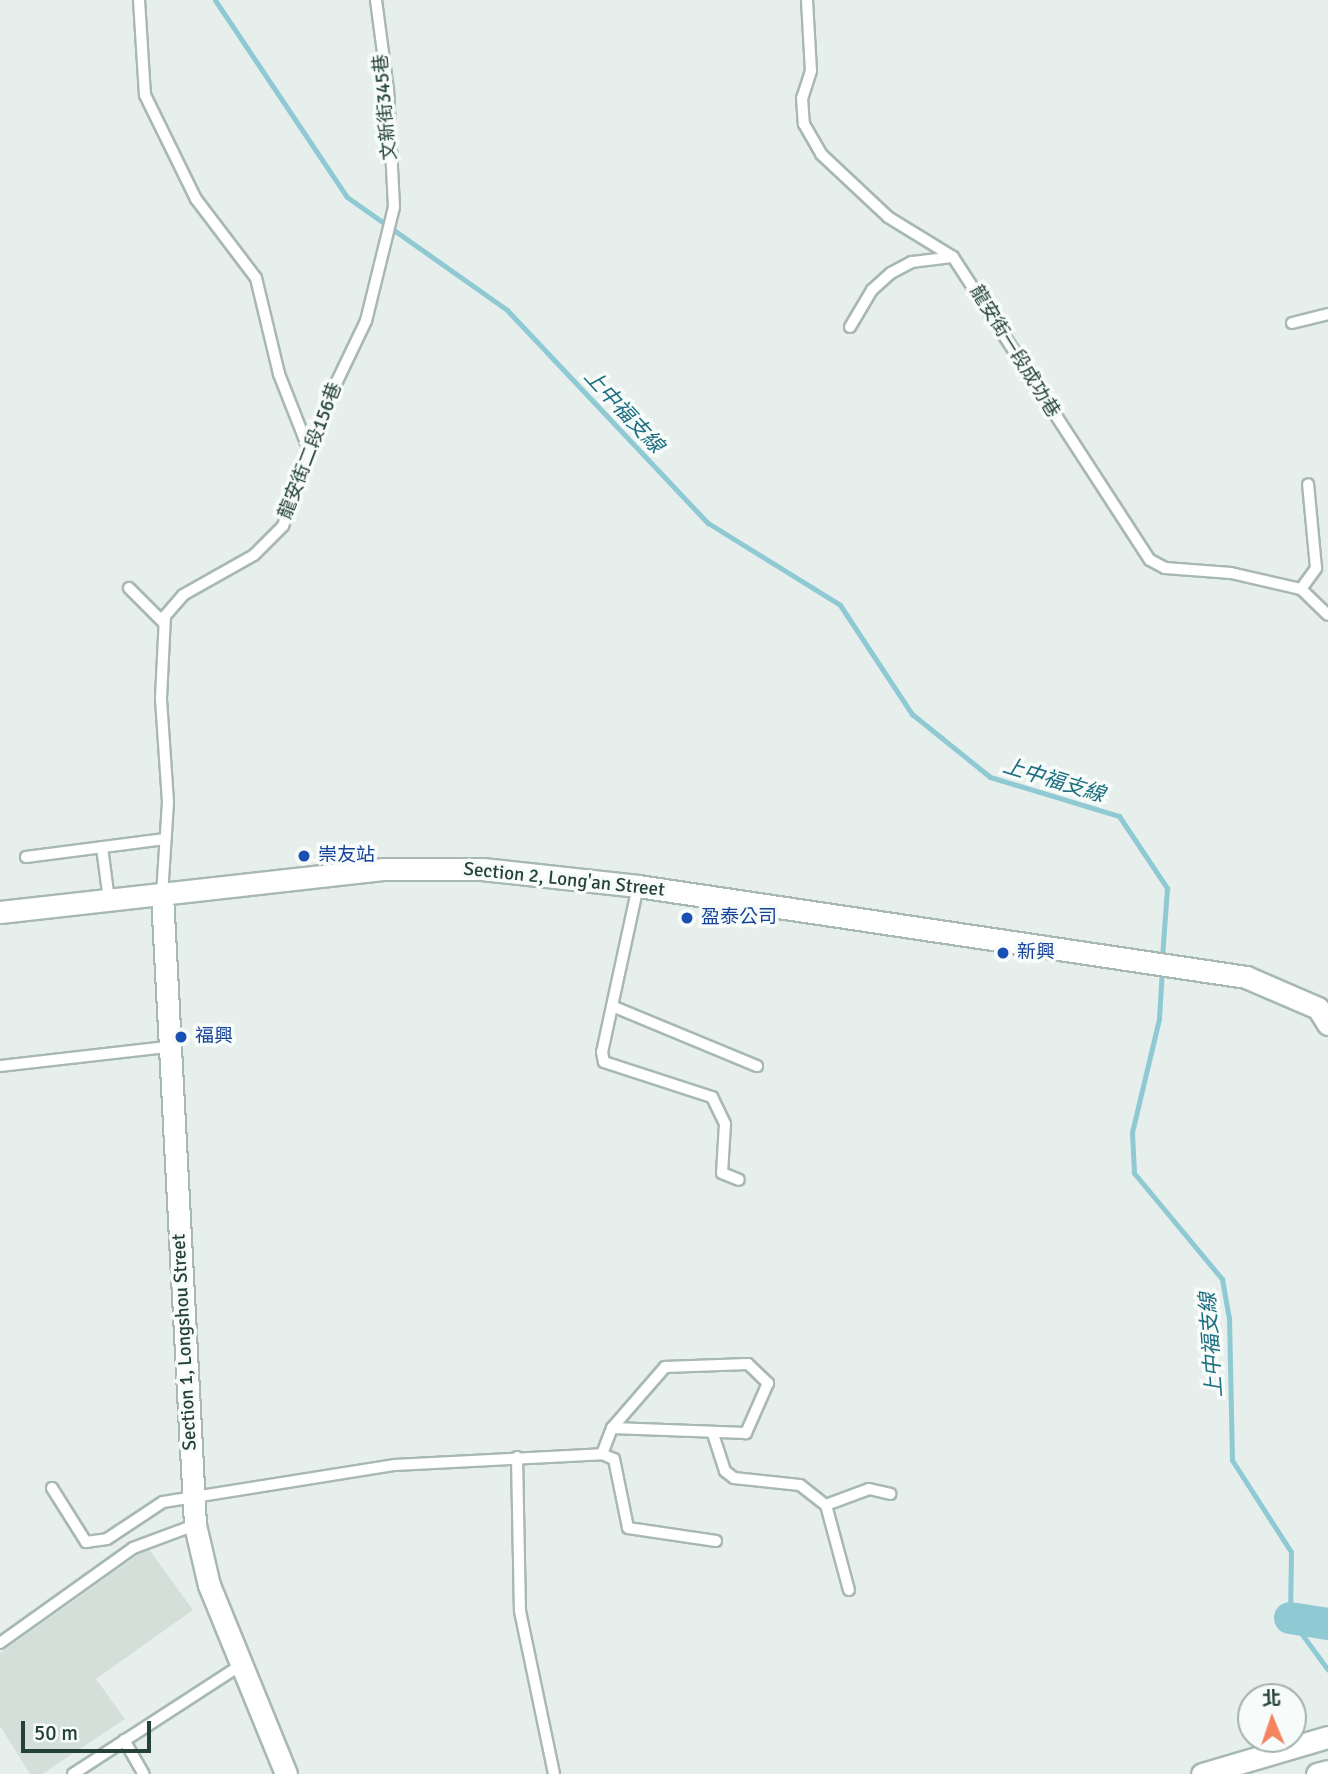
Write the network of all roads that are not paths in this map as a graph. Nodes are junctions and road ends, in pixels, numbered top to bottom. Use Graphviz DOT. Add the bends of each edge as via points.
graph roads {
  1 [pos="139,0"];
  2 [pos="376,0"];
  3 [pos="807,0"];
  4 [pos="384,250"];
  5 [pos="953,257"];
  6 [pos="1328,314"];
  7 [pos="1292,323"];
  8 [pos="850,327"];
  9 [pos="309,450"];
  10 [pos="1308,484"];
  11 [pos="129,588"];
  12 [pos="1301,589"];
  13 [pos="1328,615"];
  14 [pos="164,622"];
  15 [pos="165,839"];
  16 [pos="102,847"];
  17 [pos="26,857"];
  18 [pos="638,886"];
  19 [pos="162,895"];
  20 [pos="109,900"];
  21 [pos="0,912"];
  22 [pos="612,1006"];
  23 [pos="1325,1010"];
  24 [pos="166,1046"];
  25 [pos="0,1066"];
  26 [pos="757,1066"];
  27 [pos="739,1180"];
  28 [pos="612,1428"];
  29 [pos="713,1433"];
  30 [pos="602,1454"];
  31 [pos="517,1457"];
  32 [pos="52,1488"];
  33 [pos="890,1494"];
  34 [pos="194,1498"];
  35 [pos="826,1505"];
  36 [pos="194,1525"];
  37 [pos="716,1542"];
  38 [pos="849,1590"];
  39 [pos="0,1643"];
  40 [pos="242,1665"];
  41 [pos="1328,1737"];
  42 [pos="124,1740"];
  43 [pos="1328,1771"];
  44 [pos="73,1774"];
  45 [pos="144,1774"];
  46 [pos="286,1774"];
  47 [pos="554,1774"];
  48 [pos="1202,1774"];
  49 [pos="1317,1774"];
  1 -- 9 [label="lane" via="145,95 196,199 257,278 279,374"];
  2 -- 4 [label="lane, 文新街345巷" via="388,90 393,214"];
  3 -- 5 [label="lane, 龍安街一段成功巷" via="811,71 802,98 804,124 821,154 888,217"];
  4 -- 9 [label="lane, 龍安街二段156巷" via="366,321"];
  5 -- 8 [label="lane" via="912,262 891,273 872,290"];
  5 -- 12 [label="lane, 龍安街一段成功巷" via="1150,560 1165,568 1231,573"];
  6 -- 7 [label="lane"];
  9 -- 14 [label="lane, 龍安街二段156巷" via="283,526 254,555 183,595"];
  10 -- 12 [label="lane" via="1316,568"];
  11 -- 14 [label="lane"];
  12 -- 13 [label="lane"];
  14 -- 15 [label="lane"];
  15 -- 16 [label="lane"];
  15 -- 19 [label="lane"];
  16 -- 17 [label="lane"];
  16 -- 20 [label="lane"];
  18 -- 19 [label="street, Section 2, Long'an Street" via="482,869 383,869"];
  18 -- 22 [label="lane"];
  18 -- 23 [label="street, Section 2, Long'an Street" via="1246,977"];
  19 -- 20 [label="street, Section 2, Long'an Street"];
  19 -- 24 [label="street, Section 1, Longshou Street"];
  20 -- 21 [label="street, Section 2, Long'an Street"];
  22 -- 26 [label="lane"];
  22 -- 27 [label="lane" via="604,1062 712,1097 725,1124 722,1172"];
  24 -- 25 [label="lane"];
  24 -- 34 [label="street, Section 1, Longshou Street"];
  28 -- 29 [label="lane"];
  28 -- 29 [label="lane" via="665,1367 748,1364 768,1382 746,1433"];
  28 -- 30 [label="lane"];
  29 -- 35 [label="lane" via="725,1471 734,1478 800,1485"];
  30 -- 31 [label="lane"];
  30 -- 37 [label="lane" via="614,1459 628,1528"];
  31 -- 34 [label="lane" via="395,1465"];
  31 -- 47 [label="lane" via="520,1611"];
  32 -- 34 [label="lane" via="86,1542 107,1539 163,1502"];
  33 -- 35 [label="lane" via="869,1489"];
  34 -- 36 [label="street, Section 1, Longshou Street"];
  35 -- 38 [label="lane"];
  36 -- 39 [label="lane" via="133,1548"];
  36 -- 40 [label="street, Section 1, Longshou Street" via="209,1585"];
  40 -- 42 [label="lane"];
  40 -- 46 [label="street, Section 1, Longshou Street"];
  41 -- 48 [label="street"];
  42 -- 44 [label="lane"];
  42 -- 45 [label="lane"];
  43 -- 49 [label="street"];
}
